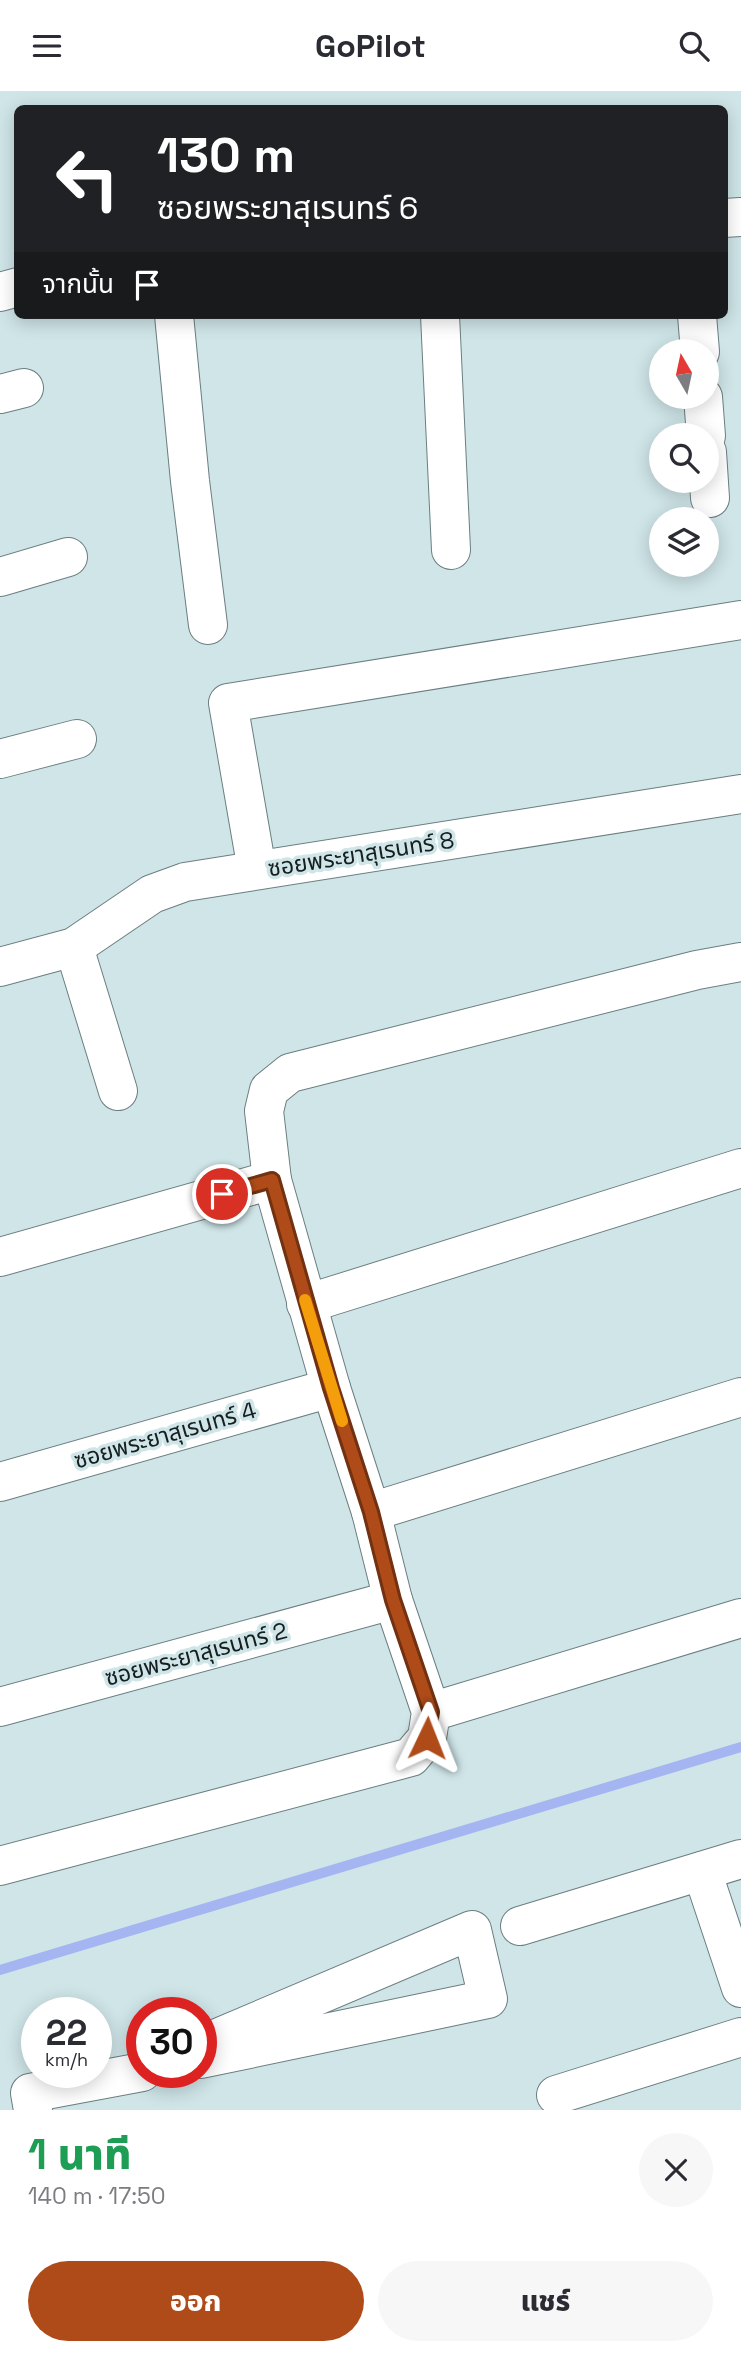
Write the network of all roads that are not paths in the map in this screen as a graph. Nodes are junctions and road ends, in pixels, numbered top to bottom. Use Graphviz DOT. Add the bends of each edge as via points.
graph roads {
  1 [pos="174,319"];
  2 [pos="440,319"];
  3 [pos="697,319"];
  4 [pos="698,339"];
  5 [pos="710,493"];
  6 [pos="710,498"];
  7 [pos="451,550"];
  8 [pos="68,557"];
  9 [pos="0,577"];
  10 [pos="741,620"];
  11 [pos="208,625"];
  12 [pos="77,739"];
  13 [pos="0,759"];
  14 [pos="741,794"];
  15 [pos="257,870"];
  16 [pos="74,947"];
  17 [pos="741,962"];
  18 [pos="0,967"];
  19 [pos="118,1091"];
  20 [pos="741,1168"];
  21 [pos="272,1180"];
  22 [pos="0,1257"];
  23 [pos="306,1304"];
  24 [pos="331,1388"];
  25 [pos="741,1397"];
  26 [pos="0,1482"];
  27 [pos="371,1512"];
  28 [pos="393,1600"];
  29 [pos="741,1618"];
  30 [pos="0,1707"];
  31 [pos="431,1712"];
  32 [pos="741,1859"];
  33 [pos="0,1866"];
  34 [pos="702,1871"];
  35 [pos="520,1926"];
  36 [pos="741,1988"];
  37 [pos="741,2037"];
  38 [pos="217,2038"];
  39 [pos="217,2056"];
  40 [pos="126,2075"];
  41 [pos="556,2095"];
  42 [pos="33,2110"];
  1 -- 11 [label="street"];
  2 -- 7 [label="street"];
  3 -- 4 [label="street"];
  5 -- 6 [label="street"];
  8 -- 9 [label="street"];
  10 -- 15 [label="street" via="228,703"];
  12 -- 13 [label="street"];
  14 -- 15 [label="street, ซอยพระยาสุเรนทร์ 8"];
  15 -- 16 [label="street, ซอยพระยาสุเรนทร์ 8" via="186,882 152,894"];
  16 -- 18 [label="street, ซอยพระยาสุเรนทร์ 8"];
  16 -- 19 [label="street"];
  17 -- 21 [label="street" via="290,1073 269,1090 264,1111"];
  20 -- 23 [label="street"];
  21 -- 22 [label="street"];
  21 -- 23 [label="street"];
  23 -- 24 [label="street"];
  24 -- 26 [label="street, ซอยพระยาสุเรนทร์ 4"];
  24 -- 27 [label="street"];
  25 -- 27 [label="street"];
  27 -- 28 [label="street"];
  28 -- 30 [label="street, ซอยพระยาสุเรนทร์ 2"];
  28 -- 31 [label="street"];
  29 -- 31 [label="street"];
  31 -- 33 [label="street" via="427,1738 411,1757"];
  32 -- 34 [label="street"];
  34 -- 35 [label="street"];
  34 -- 36 [label="street"];
  37 -- 41 [label="street"];
  38 -- 39 [label="street" via="472,1930 488,1999"];
  40 -- 42 [label="street" via="30,2093"];
}
